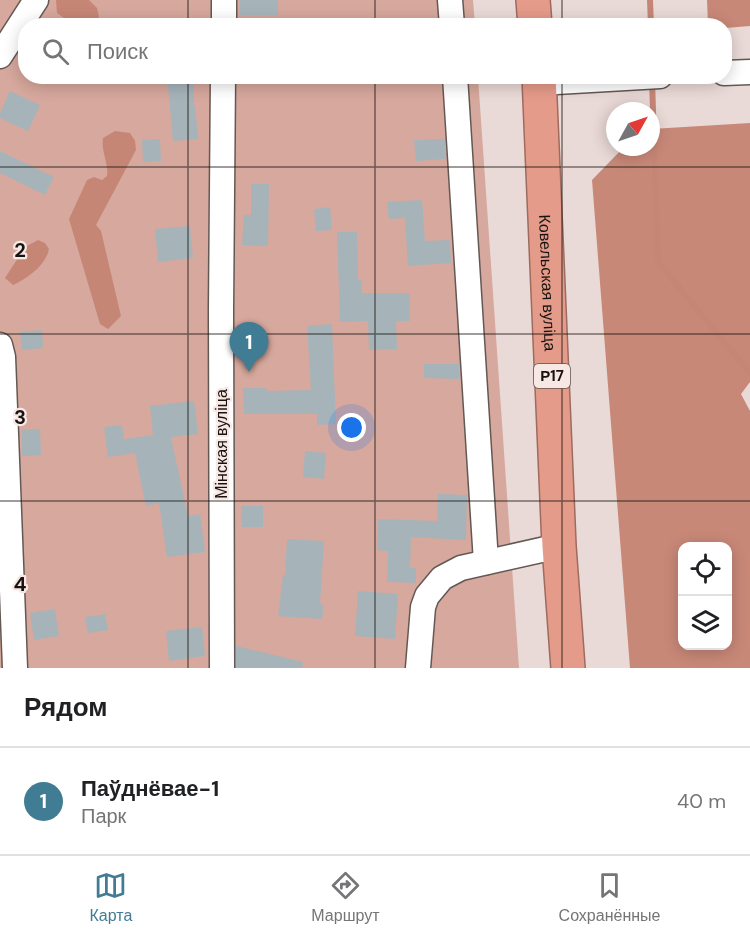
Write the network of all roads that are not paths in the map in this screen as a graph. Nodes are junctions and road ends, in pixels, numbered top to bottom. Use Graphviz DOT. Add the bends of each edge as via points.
graph roads {
  1 [pos="36,0"];
  2 [pos="224,0"];
  3 [pos="450,0"];
  4 [pos="533,0"];
  5 [pos="24,18"];
  6 [pos="224,18"];
  7 [pos="451,18"];
  8 [pos="534,18"];
  9 [pos="18,28"];
  10 [pos="0,56"];
  11 [pos="750,72"];
  12 [pos="732,73"];
  13 [pos="223,84"];
  14 [pos="456,84"];
  15 [pos="539,84"];
  16 [pos="0,345"];
  17 [pos="559,546"];
  18 [pos="486,562"];
  19 [pos="15,668"];
  20 [pos="222,668"];
  21 [pos="418,668"];
  22 [pos="568,668"];
  1 -- 5 [label="street"];
  2 -- 6 [label="street"];
  3 -- 7 [label="street"];
  4 -- 8 [label="highway"];
  9 -- 10 [label="street"];
  11 -- 12 [label="street"];
  13 -- 20 [label="street, Мінская вуліца"];
  14 -- 18 [label="street"];
  15 -- 17 [label="highway, Ковельская вуліца / Р17"];
  16 -- 19 [label="street"];
  17 -- 18 [label="street"];
  17 -- 22 [label="highway, Ковельская вуліца / Р17"];
  18 -- 21 [label="street" via="452,572 427,596 421,619"];
}
